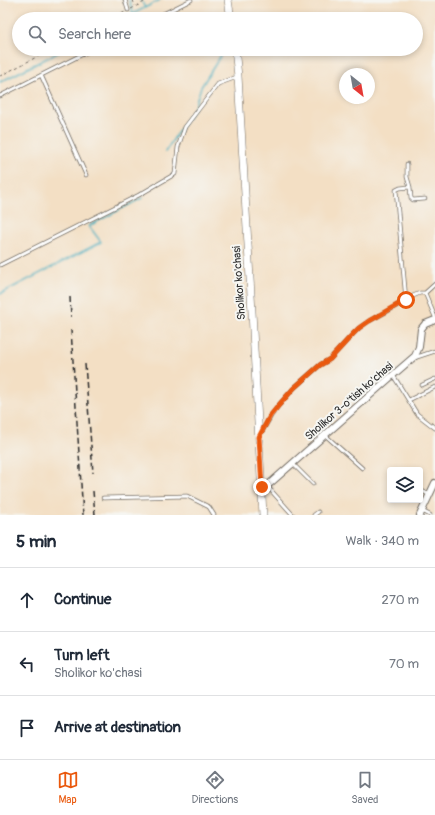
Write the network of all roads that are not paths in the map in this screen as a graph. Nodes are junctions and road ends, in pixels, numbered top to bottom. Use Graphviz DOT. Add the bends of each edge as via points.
graph roads {
  1 [pos="125,0"];
  2 [pos="191,0"];
  3 [pos="228,0"];
  4 [pos="128,10"];
  5 [pos="167,12"];
  6 [pos="230,12"];
  7 [pos="79,56"];
  8 [pos="236,56"];
  9 [pos="41,75"];
  10 [pos="238,76"];
  11 [pos="0,96"];
  12 [pos="407,164"];
  13 [pos="86,175"];
  14 [pos="410,187"];
  15 [pos="425,199"];
  16 [pos="0,265"];
  17 [pos="435,284"];
  18 [pos="425,293"];
  19 [pos="406,300"];
  20 [pos="435,317"];
  21 [pos="435,320"];
  22 [pos="435,351"];
  23 [pos="413,359"];
  24 [pos="393,375"];
  25 [pos="435,379"];
  26 [pos="422,386"];
  27 [pos="435,388"];
  28 [pos="409,400"];
  29 [pos="435,428"];
  30 [pos="325,435"];
  31 [pos="259,437"];
  32 [pos="293,464"];
  33 [pos="362,468"];
  34 [pos="435,483"];
  35 [pos="313,484"];
  36 [pos="265,486"];
  37 [pos="423,492"];
  38 [pos="430,495"];
  39 [pos="103,498"];
  40 [pos="318,512"];
  41 [pos="421,513"];
  42 [pos="214,515"];
  43 [pos="263,515"];
  44 [pos="293,515"];
  45 [pos="314,515"];
  46 [pos="430,515"];
  1 -- 4 [label="lane"];
  2 -- 5 [label="lane"];
  3 -- 6 [label="street"];
  7 -- 9 [label="lane"];
  8 -- 10 [label="street, Sholikor ko'chasi"];
  9 -- 11 [label="lane"];
  9 -- 13 [label="lane"];
  10 -- 16 [label="lane" via="218,84 185,127 178,147 175,174 139,195"];
  10 -- 31 [label="street, Sholikor ko'chasi"];
  12 -- 14 [label="lane"];
  14 -- 15 [label="lane" via="413,200"];
  14 -- 19 [label="lane" via="396,190"];
  17 -- 18 [label="lane"];
  18 -- 19 [label="lane"];
  18 -- 20 [label="lane"];
  19 -- 31 [label="lane" via="359,328 330,359 294,388 270,416"];
  21 -- 23 [label="street" via="425,324 421,329 418,350"];
  22 -- 23 [label="lane"];
  23 -- 24 [label="street, Sholikor 3-o'tish ko'chasi"];
  24 -- 28 [label="lane"];
  24 -- 30 [label="street, Sholikor 3-o'tish ko'chasi"];
  25 -- 26 [label="lane"];
  27 -- 28 [label="lane"];
  28 -- 29 [label="lane" via="417,414"];
  30 -- 32 [label="street, Sholikor 3-o'tish ko'chasi"];
  30 -- 33 [label="lane"];
  31 -- 36 [label="street, Sholikor ko'chasi"];
  32 -- 35 [label="lane"];
  32 -- 36 [label="street, Sholikor 3-o'tish ko'chasi"];
  34 -- 38 [label="street"];
  36 -- 43 [label="street, Sholikor ko'chasi"];
  36 -- 44 [label="lane"];
  37 -- 38 [label="lane"];
  38 -- 41 [label="street"];
  39 -- 42 [label="lane" via="187,496 209,507"];
  40 -- 45 [label="lane"];
  41 -- 46 [label="lane"];
}
